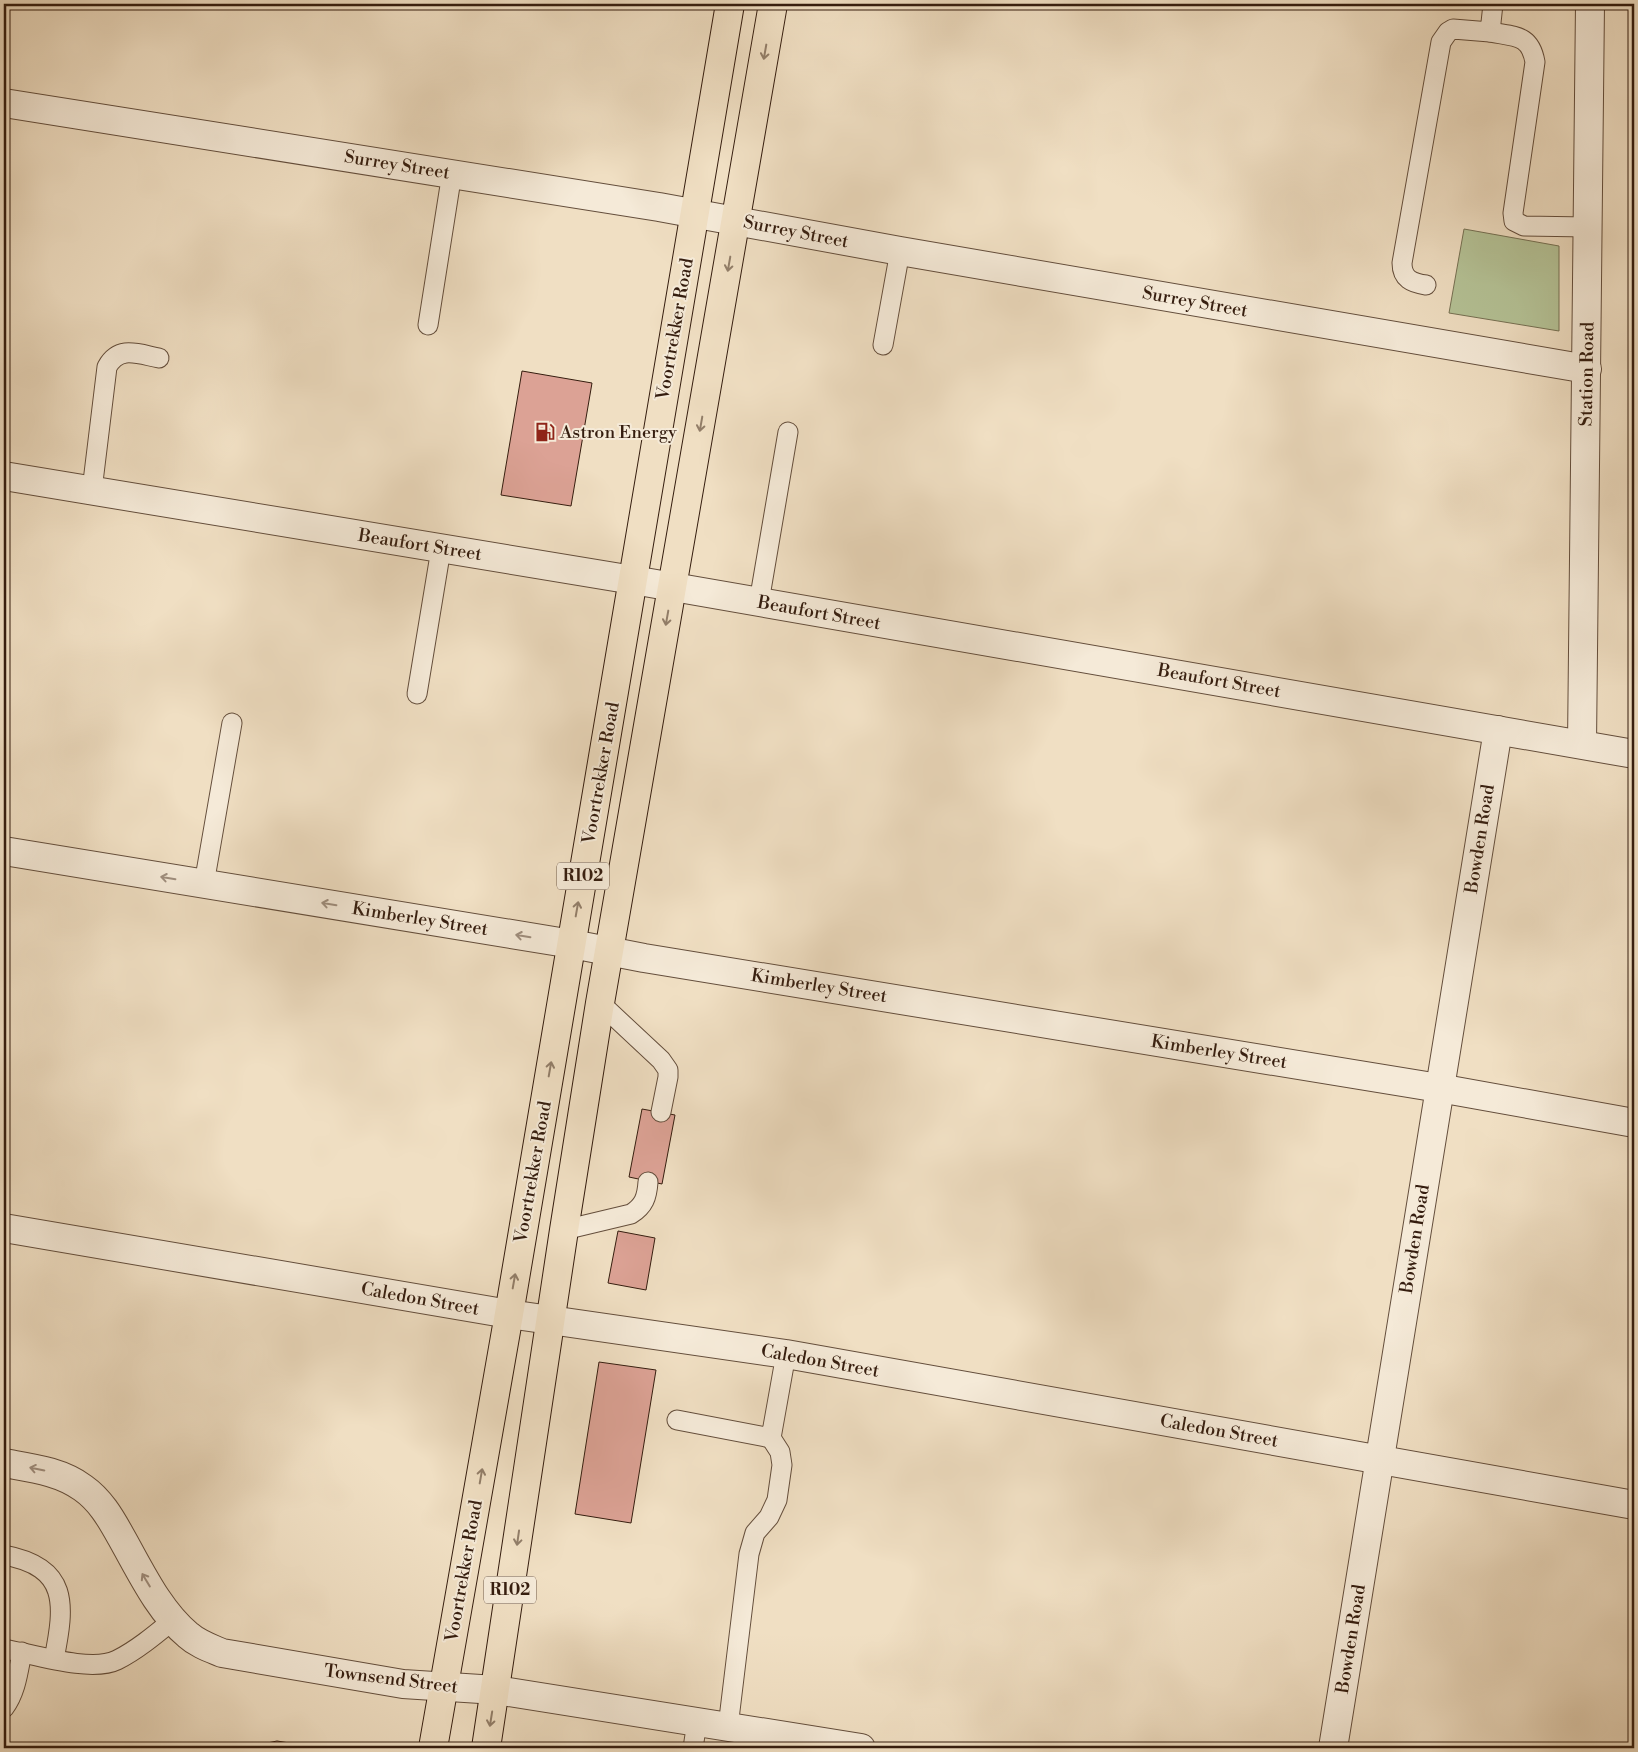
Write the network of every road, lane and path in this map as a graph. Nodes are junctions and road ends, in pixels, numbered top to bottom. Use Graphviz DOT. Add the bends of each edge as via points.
graph roads {
  1 [pos="730,4"];
  2 [pos="773,4"];
  3 [pos="1493,4"];
  4 [pos="1590,4"];
  5 [pos="1490,32"];
  6 [pos="4,102"];
  7 [pos="452,173"];
  8 [pos="695,213"];
  9 [pos="736,221"];
  10 [pos="1588,227"];
  11 [pos="900,251"];
  12 [pos="1426,285"];
  13 [pos="428,325"];
  14 [pos="883,344"];
  15 [pos="159,358"];
  16 [pos="1587,369"];
  17 [pos="788,432"];
  18 [pos="4,476"];
  19 [pos="92,490"];
  20 [pos="441,549"];
  21 [pos="633,580"];
  22 [pos="672,588"];
  23 [pos="759,602"];
  24 [pos="418,694"];
  25 [pos="232,723"];
  26 [pos="1498,730"];
  27 [pos="1582,744"];
  28 [pos="1634,754"];
  29 [pos="4,851"];
  30 [pos="204,884"];
  31 [pos="572,944"];
  32 [pos="609,952"];
  33 [pos="600,1003"];
  34 [pos="1439,1088"];
  35 [pos="661,1112"];
  36 [pos="1634,1123"];
  37 [pos="648,1182"];
  38 [pos="4,1228"];
  39 [pos="564,1230"];
  40 [pos="509,1314"];
  41 [pos="551,1321"];
  42 [pos="786,1354"];
  43 [pos="677,1420"];
  44 [pos="771,1438"];
  45 [pos="1380,1460"];
  46 [pos="4,1463"];
  47 [pos="1634,1505"];
  48 [pos="4,1555"];
  49 [pos="174,1620"];
  50 [pos="13,1651"];
  51 [pos="54,1659"];
  52 [pos="444,1687"];
  53 [pos="496,1690"];
  54 [pos="4,1708"];
  55 [pos="728,1727"];
  56 [pos="695,1735"];
  57 [pos="433,1748"];
  58 [pos="486,1748"];
  59 [pos="861,1748"];
  60 [pos="1333,1748"];
  1 -- 8 [label="main road, Voortrekker Road / R102"];
  2 -- 9 [label="main road, R102, one-way"];
  3 -- 5 [label="lane"];
  4 -- 10 [label="street, Station Road"];
  5 -- 10 [label="lane" via="1520,38 1528,43 1535,62 1514,221 1524,226"];
  5 -- 12 [label="lane" via="1453,29 1441,42 1402,263 1404,276 1415,284"];
  6 -- 7 [label="street, Surrey Street"];
  7 -- 8 [label="street, Surrey Street"];
  7 -- 13 [label="lane"];
  8 -- 9 [label="street, Surrey Street"];
  8 -- 21 [label="main road, Voortrekker Road / R102"];
  9 -- 11 [label="street, Surrey Street"];
  9 -- 22 [label="main road, R102, one-way"];
  10 -- 16 [label="street, Station Road"];
  11 -- 14 [label="lane"];
  11 -- 16 [label="street, Surrey Street"];
  15 -- 19 [label="lane" via="124,352 115,355 107,367"];
  16 -- 27 [label="street, Station Road"];
  17 -- 23 [label="lane"];
  18 -- 19 [label="street, Beaufort Street"];
  19 -- 20 [label="street, Beaufort Street"];
  20 -- 21 [label="street, Beaufort Street"];
  20 -- 24 [label="lane"];
  21 -- 22 [label="street, Beaufort Street"];
  31 -- 21 [label="main road, Voortrekker Road / R102, one-way"];
  22 -- 23 [label="street, Beaufort Street"];
  22 -- 32 [label="main road, R102, one-way"];
  23 -- 26 [label="street, Beaufort Street"];
  25 -- 30 [label="lane"];
  26 -- 27 [label="street, Beaufort Street"];
  26 -- 34 [label="street, Bowden Road"];
  27 -- 28 [label="street, Beaufort Street"];
  30 -- 29 [label="street, Kimberley Street, one-way"];
  31 -- 30 [label="street, Kimberley Street, one-way"];
  31 -- 32 [label="street, Kimberley Street"];
  40 -- 31 [label="main road, Voortrekker Road / R102, one-way"];
  32 -- 33 [label="main road, R102"];
  32 -- 34 [label="street, Kimberley Street"];
  33 -- 35 [label="lane" via="668,1070"];
  33 -- 39 [label="main road, R102"];
  34 -- 36 [label="street, Kimberley Street"];
  34 -- 45 [label="street, Bowden Road"];
  37 -- 39 [label="lane" via="644,1202 631,1214"];
  38 -- 40 [label="street, Caledon Street"];
  39 -- 41 [label="main road, R102"];
  40 -- 41 [label="street, Caledon Street"];
  52 -- 40 [label="main road, Voortrekker Road / R102, one-way"];
  41 -- 42 [label="street, Caledon Street"];
  41 -- 53 [label="main road, R102, one-way"];
  42 -- 44 [label="lane"];
  42 -- 45 [label="street, Caledon Street"];
  43 -- 44 [label="lane"];
  44 -- 55 [label="lane" via="780,1452 782,1465 777,1500 769,1517 755,1533 748,1554"];
  45 -- 47 [label="street, Caledon Street"];
  45 -- 60 [label="street, Bowden Road"];
  49 -- 46 [label="street, Townsend Street, one-way" via="158,1600 101,1504 91,1494 50,1472"];
  48 -- 51 [label="lane" via="37,1564 53,1579 60,1597 60,1627"];
  49 -- 51 [label="lane" via="115,1661 97,1665"];
  49 -- 52 [label="street, Townsend Street" via="189,1636 222,1653 403,1684"];
  50 -- 51 [label="lane"];
  50 -- 54 [label="lane" via="14,1690"];
  52 -- 53 [label="street, Townsend Street"];
  52 -- 57 [label="main road, Voortrekker Road / R102"];
  53 -- 56 [label="street, Townsend Street"];
  53 -- 58 [label="main road, R102, one-way"];
  55 -- 56 [label="street, Townsend Street"];
  55 -- 59 [label="street, Townsend Street"];
}
